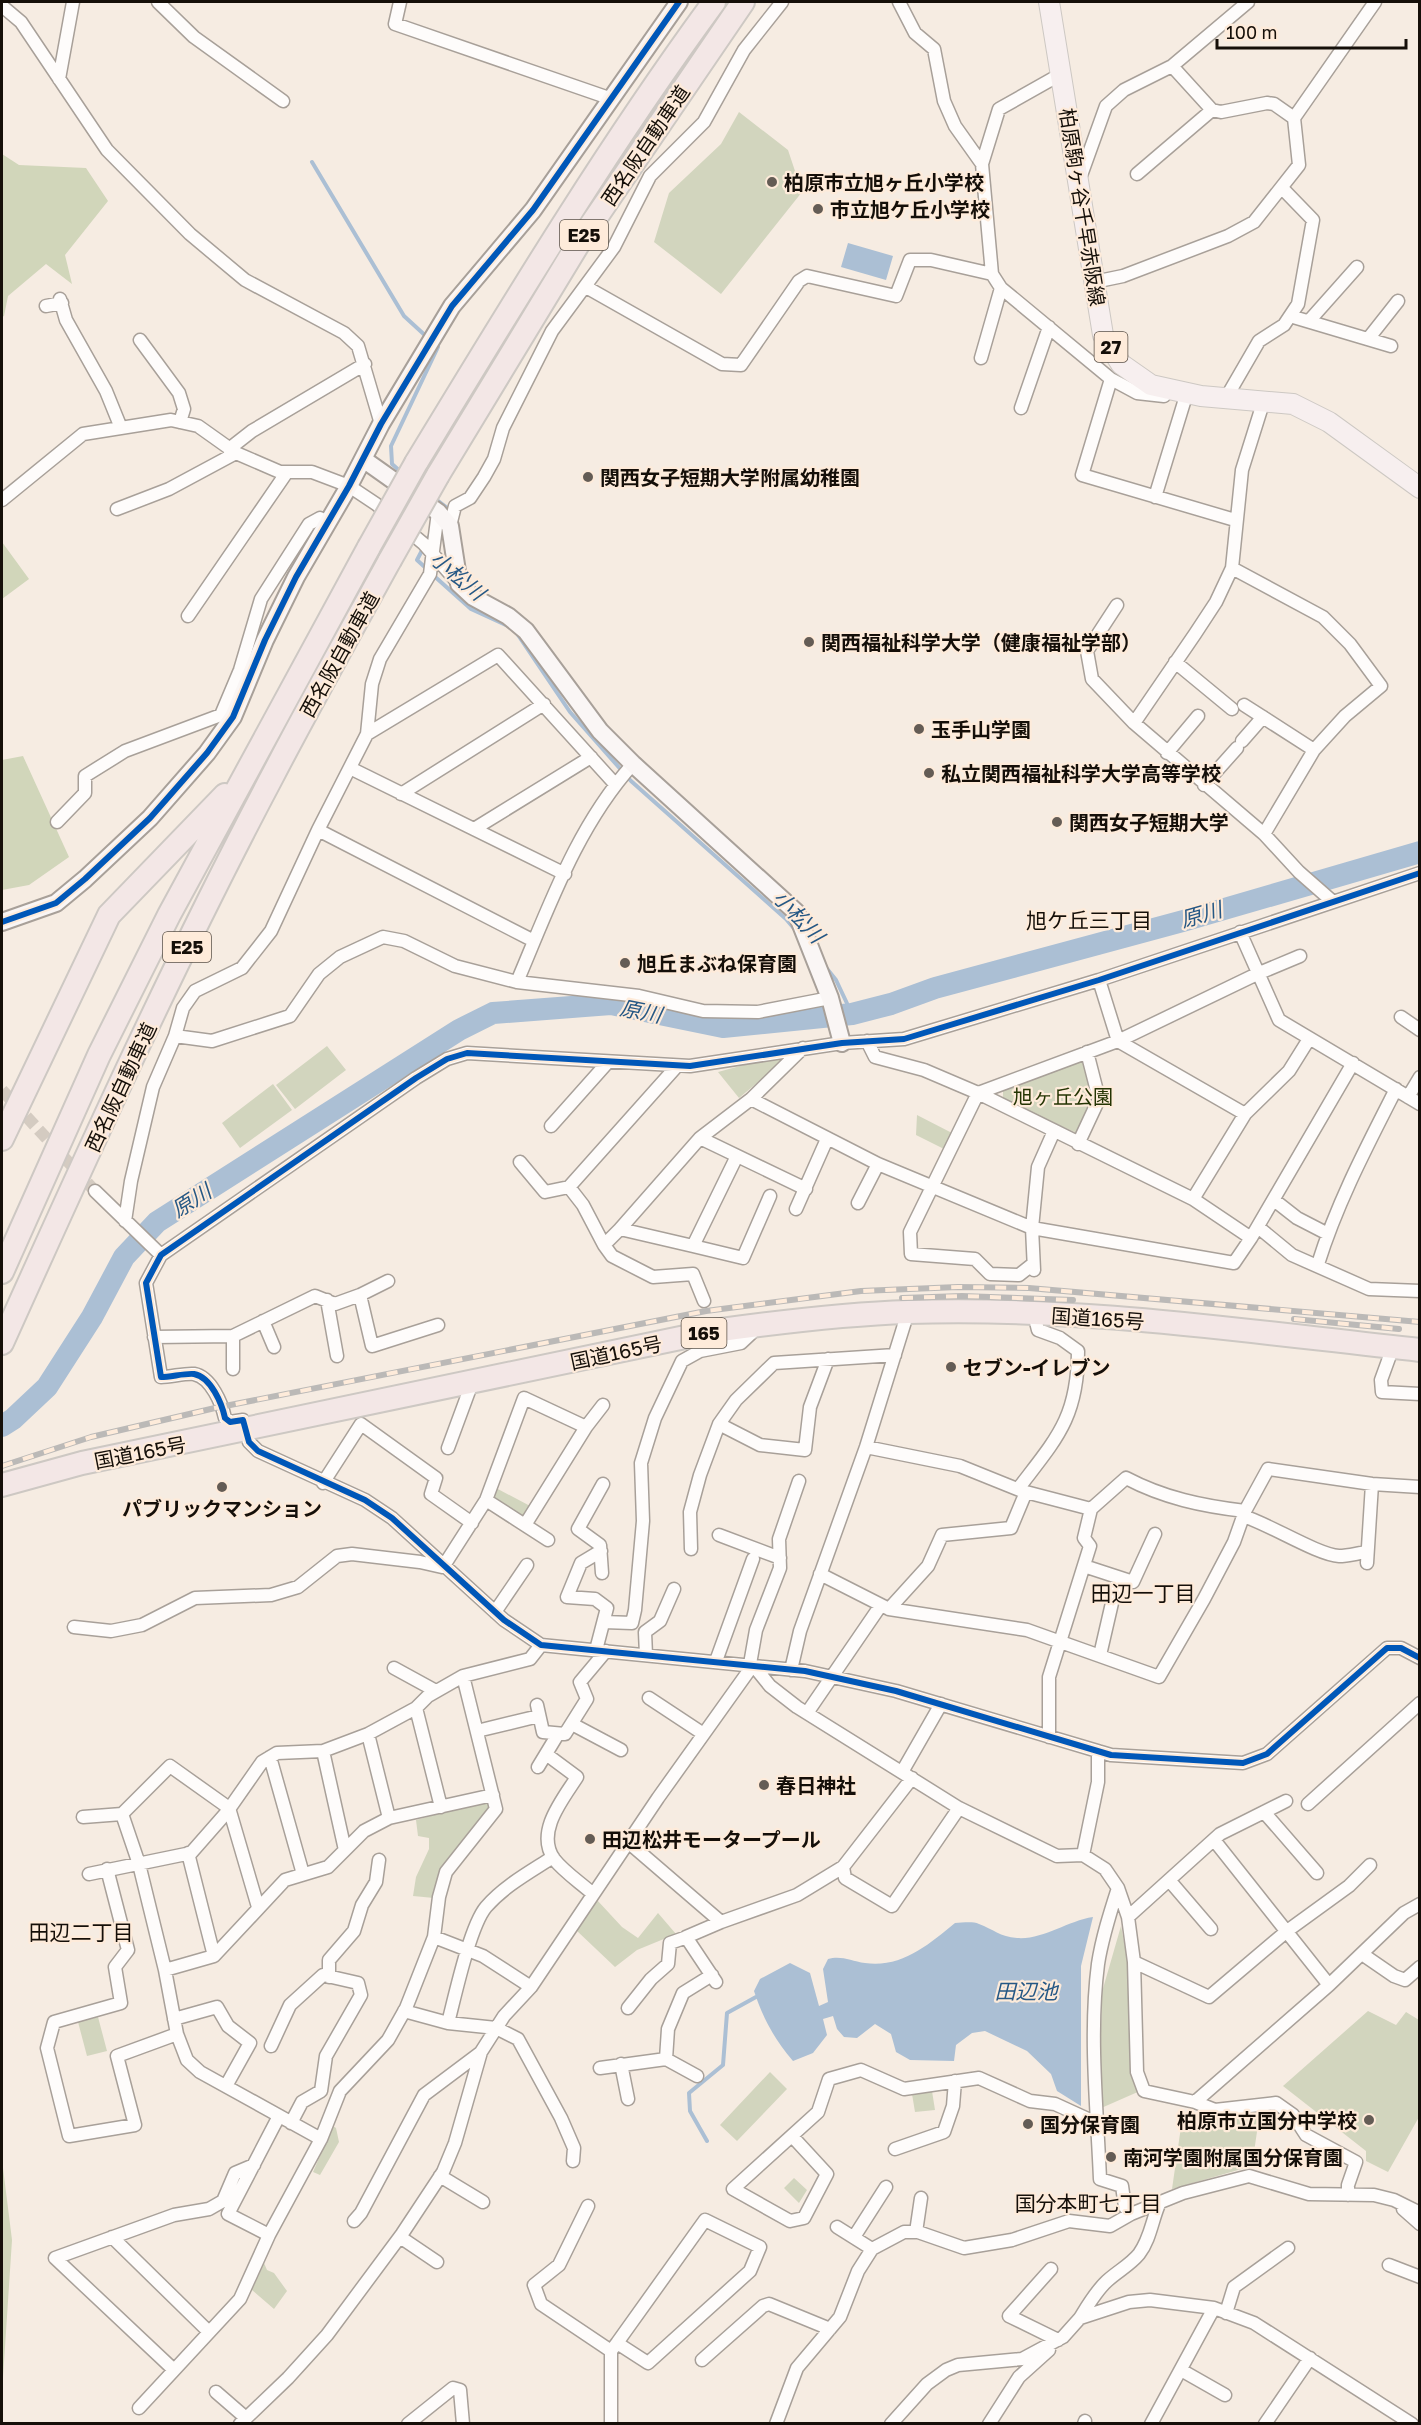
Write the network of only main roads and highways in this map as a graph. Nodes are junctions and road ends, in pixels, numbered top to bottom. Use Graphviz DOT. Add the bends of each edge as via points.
graph roads {
  1 [pos="714,2"];
  2 [pos="743,2"];
  3 [pos="1049,2"];
  4 [pos="1419,488"];
  5 [pos="244,776"];
  6 [pos="2,1139"];
  7 [pos="2,1272"];
  8 [pos="2,1343"];
  9 [pos="1419,1350"];
  10 [pos="2,1485"];
  1 -- 5 [label="highway, 西名阪自動車道 / E25, bridge" via="517,298 416,463"];
  2 -- 8 [label="highway, 西名阪自動車道 / E25, bridge" via="580,241 390,560 205,910"];
  3 -- 4 [label="main road, 柏原駒ヶ谷千早赤阪線 / 27" via="1103,335 1121,364 1151,386 1193,398 1293,404 1329,422"];
  5 -- 6 [label="highway" via="109,915"];
  5 -- 7 [label="highway, 西名阪自動車道 / E25" via="99,1055"];
  9 -- 10 [label="highway, 国道165号 / 165" via="1111,1317 908,1312 810,1318 714,1331 82,1463"];
}
